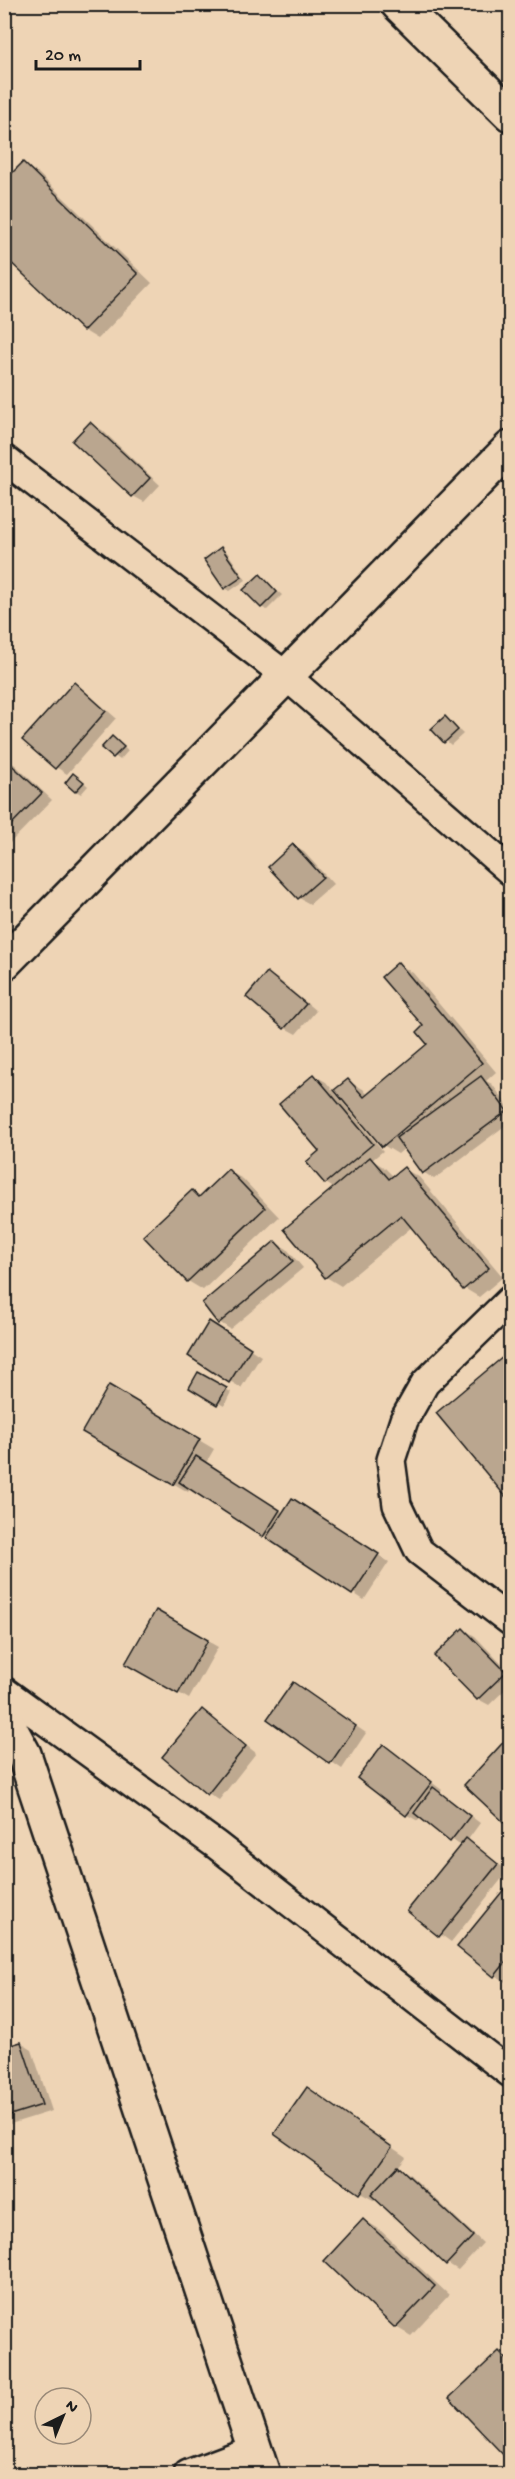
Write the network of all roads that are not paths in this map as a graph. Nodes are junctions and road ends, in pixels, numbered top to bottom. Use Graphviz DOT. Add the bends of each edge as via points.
graph roads {
  1 [pos="398,4"];
  2 [pos="510,114"];
  3 [pos="510,448"];
  4 [pos="4,459"];
  5 [pos="285,675"];
  6 [pos="510,871"];
  7 [pos="4,963"];
  8 [pos="510,1300"];
  9 [pos="510,1621"];
  10 [pos="4,1691"];
  11 [pos="4,1717"];
  12 [pos="510,2073"];
  13 [pos="258,2462"];
  14 [pos="188,2475"];
  1 -- 2 [label="street"];
  3 -- 5 [label="street"];
  4 -- 5 [label="street"];
  5 -- 6 [label="street"];
  5 -- 7 [label="street"];
  8 -- 9 [label="street" via="425,1383 404,1420 391,1460 397,1505 419,1551"];
  10 -- 12 [label="street" via="215,1844"];
  11 -- 13 [label="street" via="24,1755"];
  13 -- 14 [label="street"];
}
